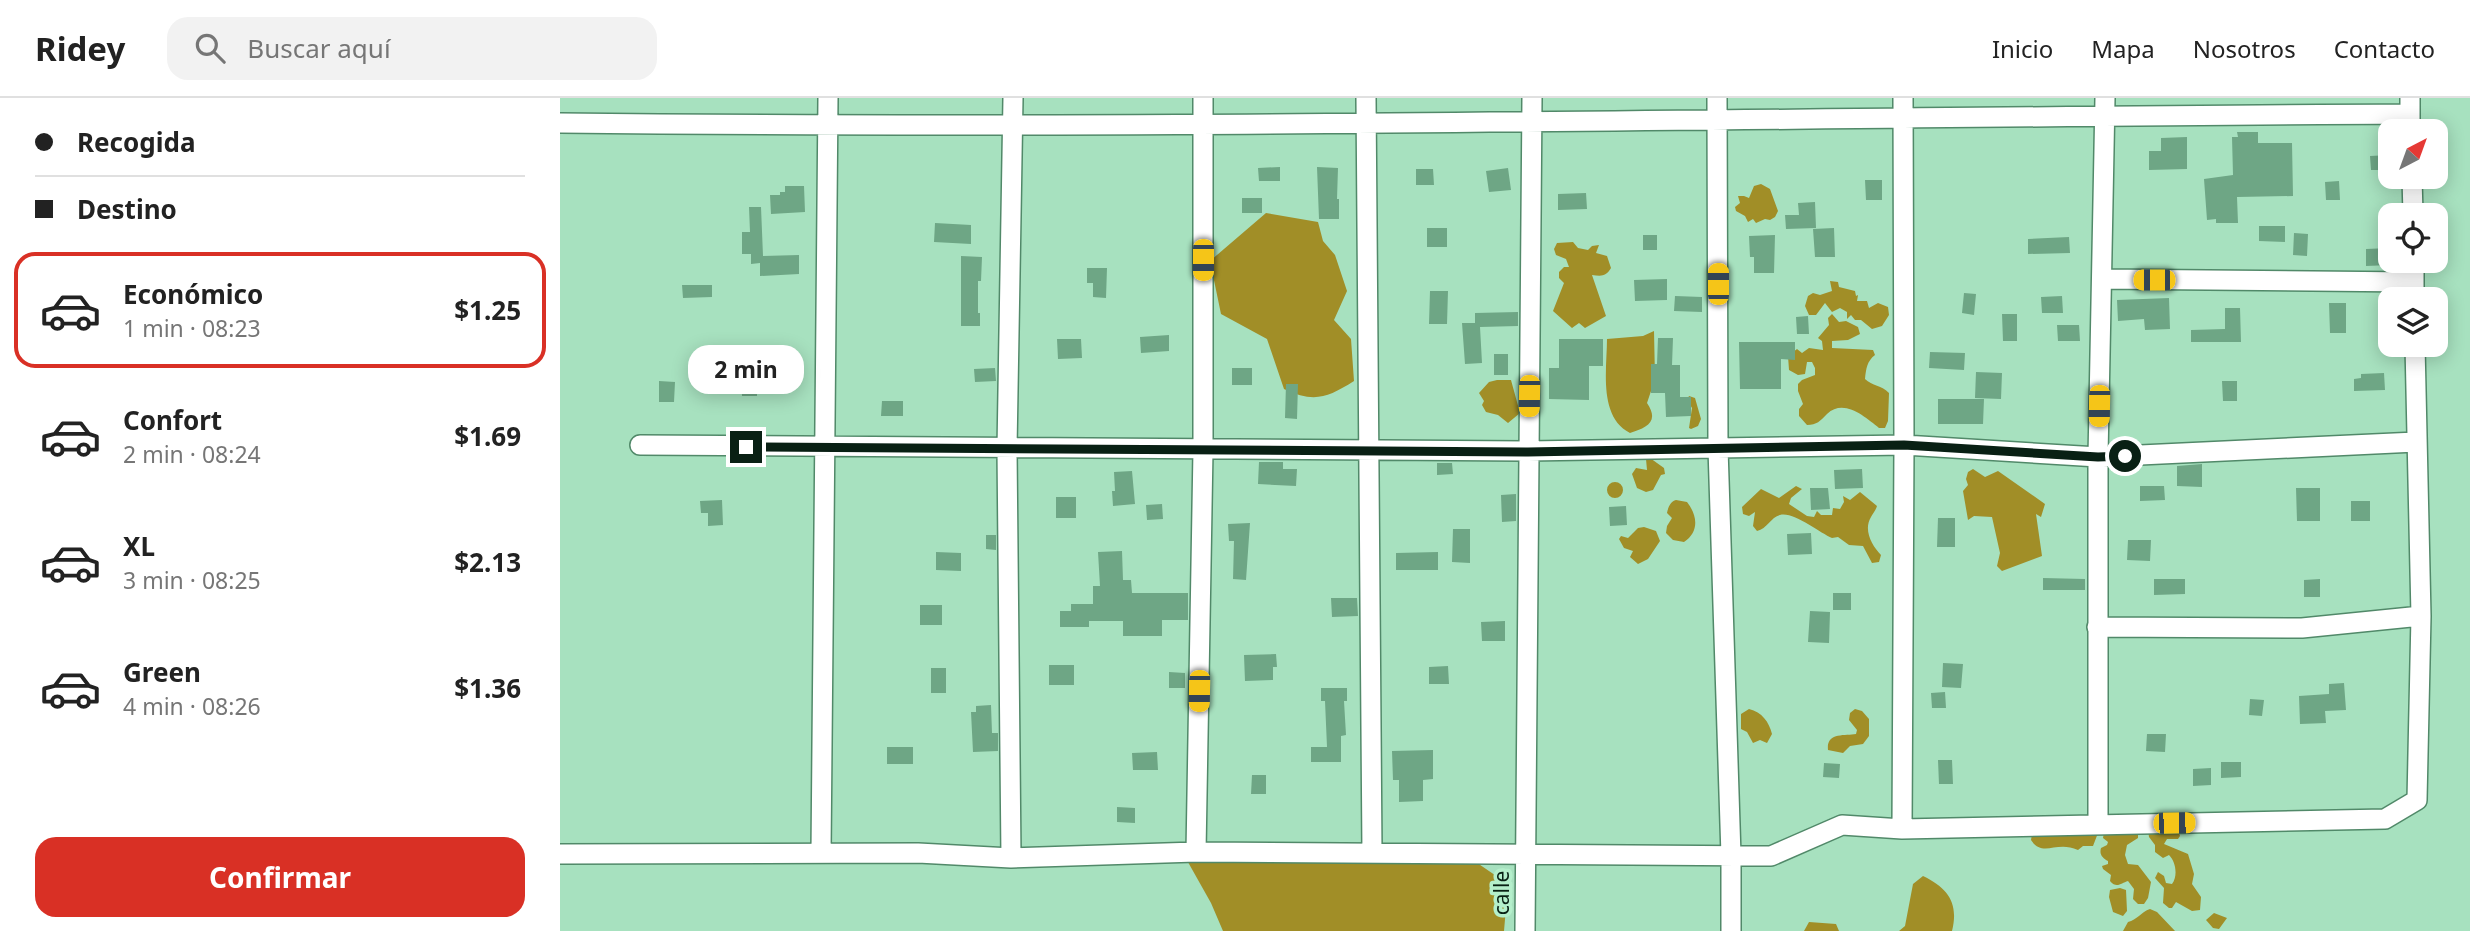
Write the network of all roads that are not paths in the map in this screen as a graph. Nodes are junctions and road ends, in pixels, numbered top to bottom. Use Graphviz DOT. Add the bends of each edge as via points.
graph roads {
  1 [pos="828,98"];
  2 [pos="1013,98"];
  3 [pos="1203,98"];
  4 [pos="1366,98"];
  5 [pos="1532,98"];
  6 [pos="1717,98"];
  7 [pos="1903,107"];
  8 [pos="2105,107"];
  9 [pos="2410,114"];
  10 [pos="1718,119"];
  11 [pos="1532,121"];
  12 [pos="1366,122"];
  13 [pos="560,123"];
  14 [pos="828,124"];
  15 [pos="1203,124"];
  16 [pos="1013,125"];
  17 [pos="2102,279"];
  18 [pos="2378,289"];
  19 [pos="2415,357"];
  20 [pos="2416,442"];
  21 [pos="1904,445"];
  22 [pos="640,446"];
  23 [pos="825,448"];
  24 [pos="1718,448"];
  25 [pos="1007,449"];
  26 [pos="1203,450"];
  27 [pos="1370,451"];
  28 [pos="1528,452"];
  29 [pos="2098,457"];
  30 [pos="2421,616"];
  31 [pos="2097,627"];
  32 [pos="2098,825"];
  33 [pos="1902,829"];
  34 [pos="1196,852"];
  35 [pos="821,853"];
  36 [pos="1372,853"];
  37 [pos="560,854"];
  38 [pos="1525,854"];
  39 [pos="1731,856"];
  40 [pos="1011,858"];
  41 [pos="1525,931"];
  42 [pos="1731,931"];
  1 -- 14 [label="street"];
  2 -- 16 [label="street"];
  3 -- 15 [label="street"];
  4 -- 12 [label="street"];
  5 -- 11 [label="street, calle"];
  6 -- 10 [label="street"];
  7 -- 8 [label="street"];
  7 -- 10 [label="street"];
  7 -- 21 [label="street"];
  8 -- 9 [label="street"];
  8 -- 17 [label="street"];
  10 -- 11 [label="street"];
  10 -- 24 [label="street"];
  11 -- 12 [label="street"];
  11 -- 28 [label="street, calle"];
  12 -- 15 [label="street"];
  12 -- 27 [label="street"];
  13 -- 14 [label="street"];
  14 -- 16 [label="street"];
  14 -- 23 [label="street"];
  15 -- 16 [label="street"];
  15 -- 26 [label="street"];
  16 -- 25 [label="street"];
  17 -- 18 [label="street"];
  17 -- 29 [label="street"];
  19 -- 20 [label="street"];
  20 -- 29 [label="street"];
  20 -- 30 [label="street"];
  21 -- 24 [label="street"];
  21 -- 29 [label="street"];
  21 -- 33 [label="street"];
  22 -- 23 [label="street"];
  23 -- 25 [label="street"];
  23 -- 35 [label="street"];
  24 -- 28 [label="street"];
  24 -- 39 [label="street"];
  25 -- 26 [label="street"];
  25 -- 40 [label="street"];
  26 -- 27 [label="street"];
  26 -- 34 [label="street"];
  27 -- 28 [label="street"];
  27 -- 36 [label="street"];
  28 -- 38 [label="street, calle"];
  29 -- 31 [label="street"];
  30 -- 31 [label="street" via="2302,628"];
  30 -- 32 [label="street" via="2417,800 2385,818"];
  31 -- 32 [label="street"];
  32 -- 33 [label="street"];
  33 -- 39 [label="street" via="1842,825 1771,856"];
  34 -- 36 [label="street"];
  34 -- 40 [label="street"];
  35 -- 37 [label="street"];
  35 -- 40 [label="street"];
  36 -- 38 [label="street"];
  38 -- 39 [label="street"];
  38 -- 41 [label="street, calle"];
  39 -- 42 [label="street"];
}
